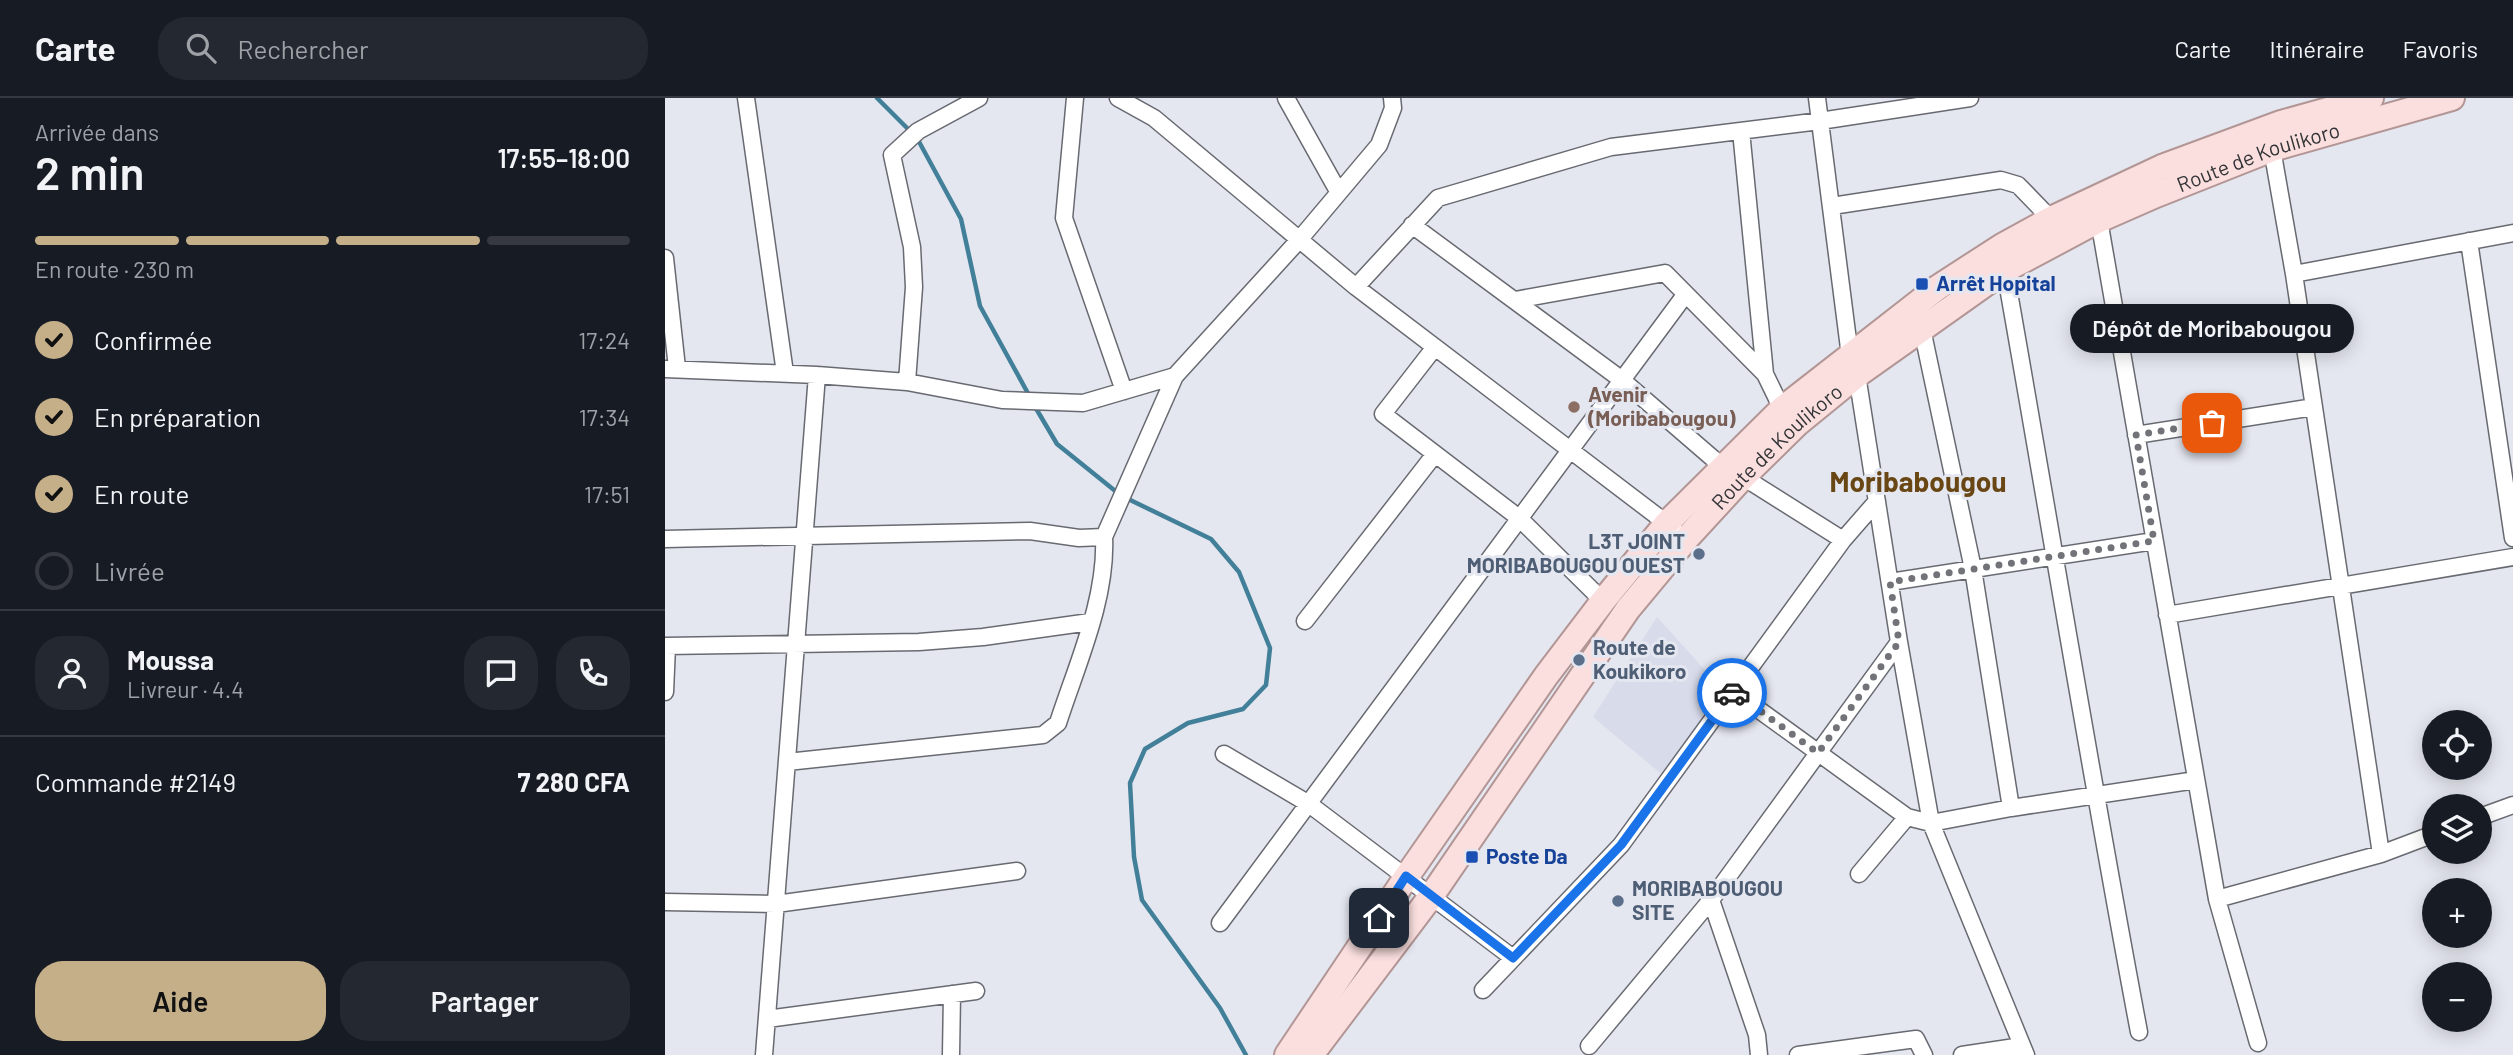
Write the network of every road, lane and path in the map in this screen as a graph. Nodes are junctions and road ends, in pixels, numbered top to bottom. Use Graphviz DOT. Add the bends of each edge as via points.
graph roads {
  1 [pos="746,98"];
  2 [pos="979,98"];
  3 [pos="1075,98"];
  4 [pos="1118,98"];
  5 [pos="1286,98"];
  6 [pos="1392,98"];
  7 [pos="1817,98"];
  8 [pos="1970,98"];
  9 [pos="2371,98"];
  10 [pos="2452,98"];
  11 [pos="2391,106"];
  12 [pos="1820,121"];
  13 [pos="1741,131"];
  14 [pos="2271,149"];
  15 [pos="1338,191"];
  16 [pos="1832,206"];
  17 [pos="2051,219"];
  18 [pos="2099,220"];
  19 [pos="1412,225"];
  20 [pos="2513,233"];
  21 [pos="1299,240"];
  22 [pos="2469,241"];
  23 [pos="665,258"];
  24 [pos="2005,270"];
  25 [pos="2294,274"];
  26 [pos="1356,287"];
  27 [pos="1685,295"];
  28 [pos="1514,300"];
  29 [pos="1922,329"];
  30 [pos="1435,346"];
  31 [pos="1854,365"];
  32 [pos="671,369"];
  33 [pos="785,373"];
  34 [pos="817,374"];
  35 [pos="1765,374"];
  36 [pos="1174,376"];
  37 [pos="1622,380"];
  38 [pos="907,382"];
  39 [pos="1124,391"];
  40 [pos="2314,407"];
  41 [pos="1782,409"];
  42 [pos="2136,435"];
  43 [pos="1571,449"];
  44 [pos="1435,454"];
  45 [pos="1733,472"];
  46 [pos="1877,501"];
  47 [pos="1519,518"];
  48 [pos="1667,523"];
  49 [pos="805,536"];
  50 [pos="1104,537"];
  51 [pos="1687,538"];
  52 [pos="2513,538"];
  53 [pos="665,540"];
  54 [pos="1843,540"];
  55 [pos="2154,541"];
  56 [pos="2056,556"];
  57 [pos="2513,557"];
  58 [pos="1973,569"];
  59 [pos="1890,582"];
  60 [pos="2341,586"];
  61 [pos="1603,601"];
  62 [pos="2167,615"];
  63 [pos="1305,621"];
  64 [pos="1090,622"];
  65 [pos="1899,642"];
  66 [pos="796,644"];
  67 [pos="666,646"];
  68 [pos="1733,691"];
  69 [pos="665,692"];
  70 [pos="1818,753"];
  71 [pos="1224,754"];
  72 [pos="787,762"];
  73 [pos="2196,780"];
  74 [pos="2094,795"];
  75 [pos="1309,804"];
  76 [pos="2513,805"];
  77 [pos="2011,808"];
  78 [pos="2492,813"];
  79 [pos="1907,817"];
  80 [pos="1931,823"];
  81 [pos="2422,839"];
  82 [pos="2381,854"];
  83 [pos="1017,871"];
  84 [pos="1859,874"];
  85 [pos="1406,876"];
  86 [pos="1432,895"];
  87 [pos="2217,899"];
  88 [pos="1711,900"];
  89 [pos="665,902"];
  90 [pos="776,904"];
  91 [pos="1220,923"];
  92 [pos="1513,958"];
  93 [pos="1483,990"];
  94 [pos="976,991"];
  95 [pos="952,994"];
  96 [pos="767,1019"];
  97 [pos="2139,1032"];
  98 [pos="2258,1043"];
  99 [pos="1588,1046"];
  100 [pos="2024,1050"];
  101 [pos="1298,1051"];
  102 [pos="764,1055"];
  103 [pos="951,1055"];
  104 [pos="1759,1055"];
  105 [pos="1798,1055"];
  106 [pos="1924,1055"];
  107 [pos="1962,1055"];
  1 -- 33 [label="street"];
  2 -- 38 [label="street" via="914,134 892,155 912,247"];
  3 -- 39 [label="street" via="1064,218"];
  4 -- 21 [label="street" via="1154,118"];
  5 -- 15 [label="street"];
  6 -- 15 [label="street" via="1393,108 1379,145"];
  7 -- 12 [label="street"];
  8 -- 12 [label="street"];
  9 -- 17 [label="main road, Route de Koulikoro" via="2281,123 2162,167"];
  10 -- 11 [label="main road, Route de Koulikoro"];
  11 -- 14 [label="main road, Route de Koulikoro"];
  12 -- 13 [label="street"];
  12 -- 16 [label="street"];
  13 -- 19 [label="street" via="1611,147 1438,198"];
  13 -- 35 [label="street"];
  14 -- 18 [label="main road, Route de Koulikoro"];
  14 -- 25 [label="street"];
  15 -- 21 [label="street"];
  16 -- 17 [label="street" via="2001,180 2018,185"];
  16 -- 31 [label="street"];
  17 -- 31 [label="main road, Route de Koulikoro" via="1937,288"];
  18 -- 24 [label="main road, Route de Koulikoro"];
  18 -- 42 [label="street"];
  19 -- 26 [label="street"];
  19 -- 28 [label="street"];
  20 -- 22 [label="street"];
  21 -- 26 [label="street"];
  21 -- 36 [label="street"];
  22 -- 25 [label="street"];
  22 -- 52 [label="street"];
  23 -- 32 [label="street"];
  24 -- 29 [label="main road, Route de Koulikoro"];
  24 -- 56 [label="street"];
  25 -- 40 [label="street"];
  26 -- 30 [label="street"];
  27 -- 28 [label="street" via="1665,273"];
  27 -- 35 [label="street"];
  27 -- 37 [label="street"];
  28 -- 37 [label="street"];
  29 -- 31 [label="main road, Route de Koulikoro"];
  29 -- 58 [label="street"];
  30 -- 43 [label="street"];
  30 -- 44 [label="street" via="1383,414"];
  31 -- 41 [label="main road, Route de Koulikoro"];
  31 -- 45 [label="main road, Route de Koulikoro" via="1797,424"];
  31 -- 46 [label="street"];
  32 -- 33 [label="street"];
  33 -- 34 [label="street"];
  34 -- 38 [label="street"];
  34 -- 49 [label="street"];
  35 -- 41 [label="street"];
  36 -- 39 [label="street"];
  36 -- 50 [label="street"];
  37 -- 43 [label="street"];
  37 -- 45 [label="street"];
  38 -- 39 [label="street" via="1002,400 1083,403"];
  40 -- 42 [label="street"];
  40 -- 60 [label="street"];
  41 -- 45 [label="main road, Route de Koulikoro"];
  42 -- 55 [label="street"];
  43 -- 47 [label="street"];
  43 -- 48 [label="street"];
  44 -- 47 [label="street"];
  44 -- 63 [label="street"];
  45 -- 48 [label="main road, Route de Koulikoro"];
  45 -- 51 [label="main road, Route de Koulikoro"];
  45 -- 54 [label="street"];
  46 -- 54 [label="street"];
  46 -- 59 [label="street"];
  47 -- 61 [label="street"];
  47 -- 75 [label="street"];
  48 -- 51 [label="street"];
  48 -- 61 [label="main road, Route de Koulikoro"];
  49 -- 50 [label="street" via="1030,531"];
  49 -- 53 [label="street"];
  49 -- 66 [label="street"];
  50 -- 64 [label="street" via="1100,591"];
  51 -- 86 [label="main road, Route de Koulikoro" via="1628,609"];
  54 -- 68 [label="street"];
  55 -- 56 [label="street"];
  55 -- 62 [label="street"];
  56 -- 58 [label="street"];
  56 -- 74 [label="street"];
  57 -- 60 [label="street"];
  58 -- 59 [label="street"];
  58 -- 77 [label="street"];
  59 -- 65 [label="street"];
  60 -- 62 [label="street"];
  60 -- 82 [label="street"];
  61 -- 85 [label="main road, Route de Koulikoro"];
  62 -- 73 [label="street"];
  64 -- 66 [label="street" via="919,642"];
  64 -- 72 [label="street" via="1058,723 1043,735"];
  65 -- 70 [label="street"];
  65 -- 80 [label="street"];
  66 -- 67 [label="street"];
  66 -- 72 [label="street"];
  67 -- 69 [label="street"];
  68 -- 70 [label="street"];
  68 -- 92 [label="street" via="1621,845"];
  70 -- 79 [label="street"];
  70 -- 88 [label="street"];
  71 -- 75 [label="street"];
  72 -- 90 [label="street"];
  73 -- 74 [label="street"];
  73 -- 87 [label="street"];
  74 -- 77 [label="street"];
  74 -- 97 [label="street"];
  75 -- 85 [label="street"];
  75 -- 91 [label="street"];
  76 -- 78 [label="street"];
  77 -- 80 [label="street"];
  79 -- 80 [label="street"];
  79 -- 84 [label="street"];
  80 -- 100 [label="street"];
  81 -- 82 [label="street"];
  82 -- 87 [label="street"];
  83 -- 90 [label="street"];
  85 -- 86 [label="street"];
  85 -- 101 [label="main road, Route de Koulikoro"];
  86 -- 92 [label="street"];
  86 -- 101 [label="main road, Route de Koulikoro"];
  87 -- 98 [label="street"];
  88 -- 99 [label="street"];
  88 -- 104 [label="street" via="1757,1035"];
  89 -- 90 [label="street"];
  90 -- 96 [label="street"];
  92 -- 93 [label="street"];
  94 -- 95 [label="street"];
  95 -- 96 [label="street"];
  95 -- 103 [label="street"];
  96 -- 102 [label="street"];
  100 -- 107 [label="street"];
  105 -- 106 [label="street" via="1916,1039"];
}
